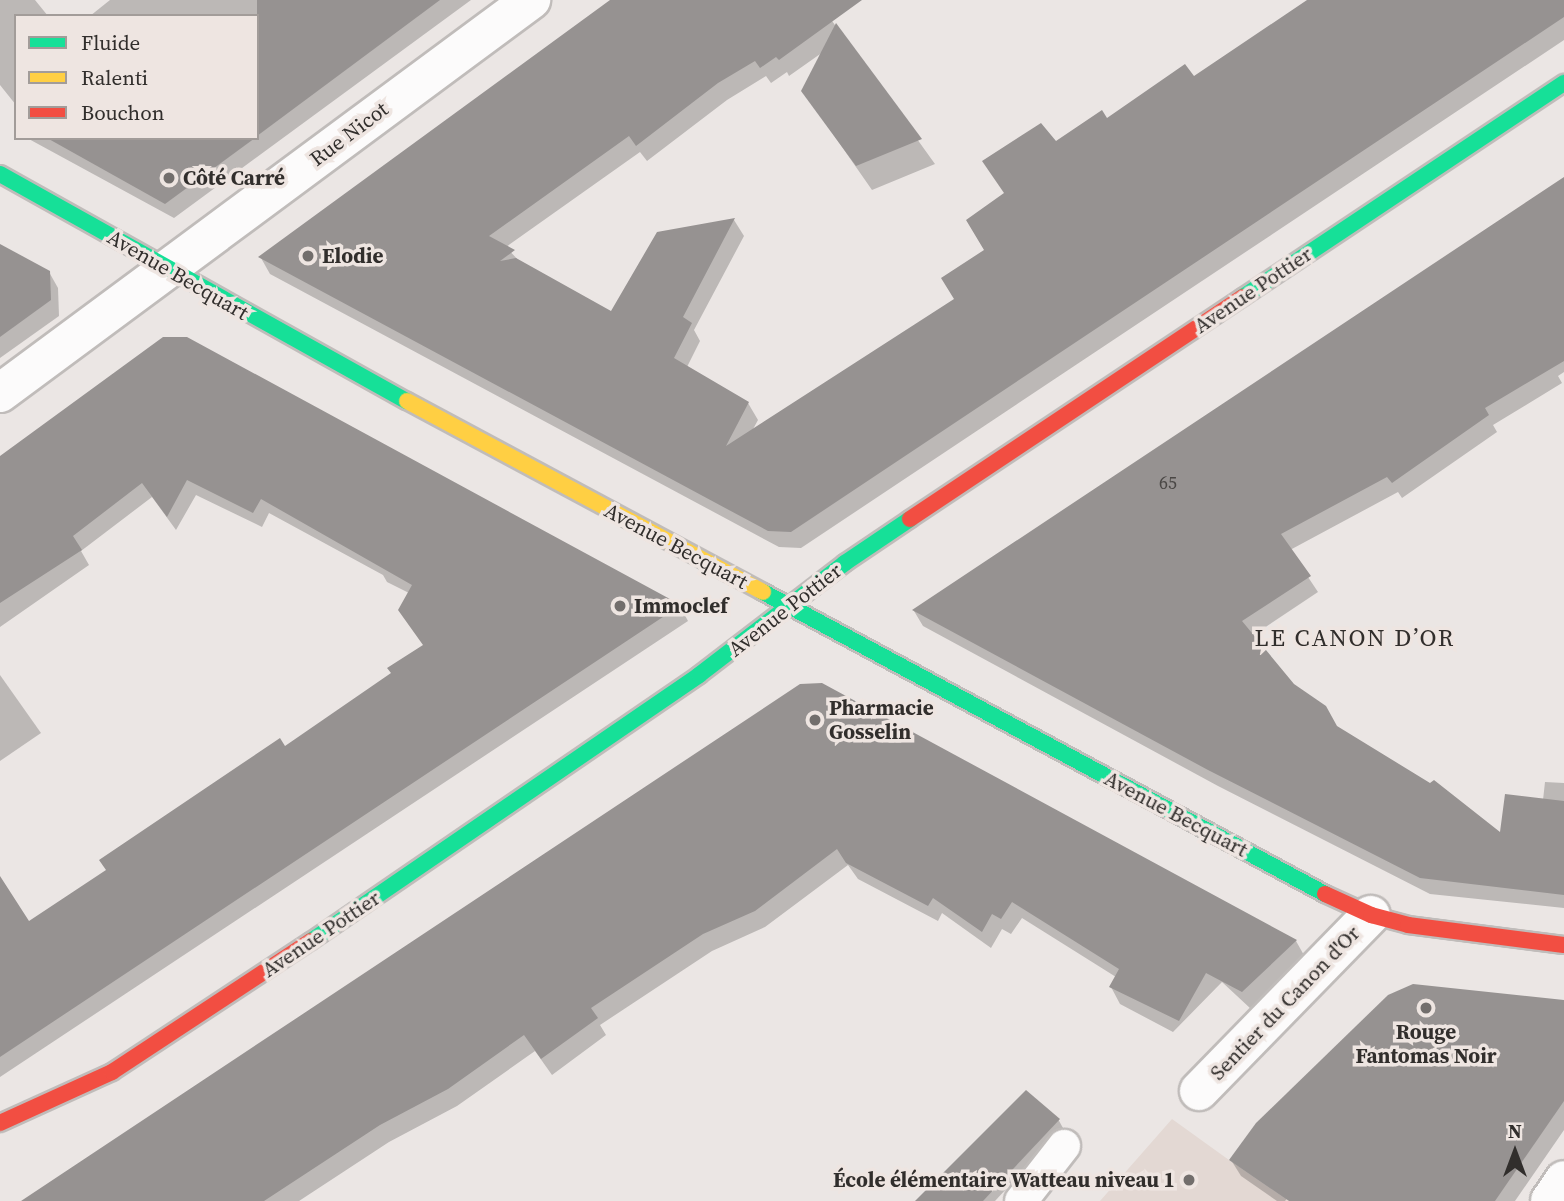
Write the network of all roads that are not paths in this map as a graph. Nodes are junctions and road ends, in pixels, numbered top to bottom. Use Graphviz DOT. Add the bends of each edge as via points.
graph roads {
  1 [pos="531,0"];
  2 [pos="1564,83"];
  3 [pos="0,174"];
  4 [pos="169,270"];
  5 [pos="0,393"];
  6 [pos="789,605"];
  7 [pos="1371,915"];
  8 [pos="1564,945"];
  9 [pos="1199,1091"];
  10 [pos="0,1123"];
  11 [pos="1064,1146"];
  12 [pos="1564,1180"];
  13 [pos="1021,1201"];
  14 [pos="1550,1201"];
  1 -- 4 [label="street, Rue Nicot"];
  2 -- 6 [label="street, Avenue Pottier" via="845,563"];
  3 -- 4 [label="street, Avenue Becquart"];
  4 -- 5 [label="street, Rue Nicot"];
  4 -- 6 [label="street, Avenue Becquart"];
  6 -- 7 [label="street, Avenue Becquart" via="943,691"];
  6 -- 10 [label="street, Avenue Pottier" via="699,675 167,1039 113,1072"];
  7 -- 8 [label="street, Avenue Becquart" via="1455,932"];
  7 -- 9 [label="street, Sentier du Canon d'Or"];
  11 -- 13 [label="lane"];
  12 -- 14 [label="street"];
}
